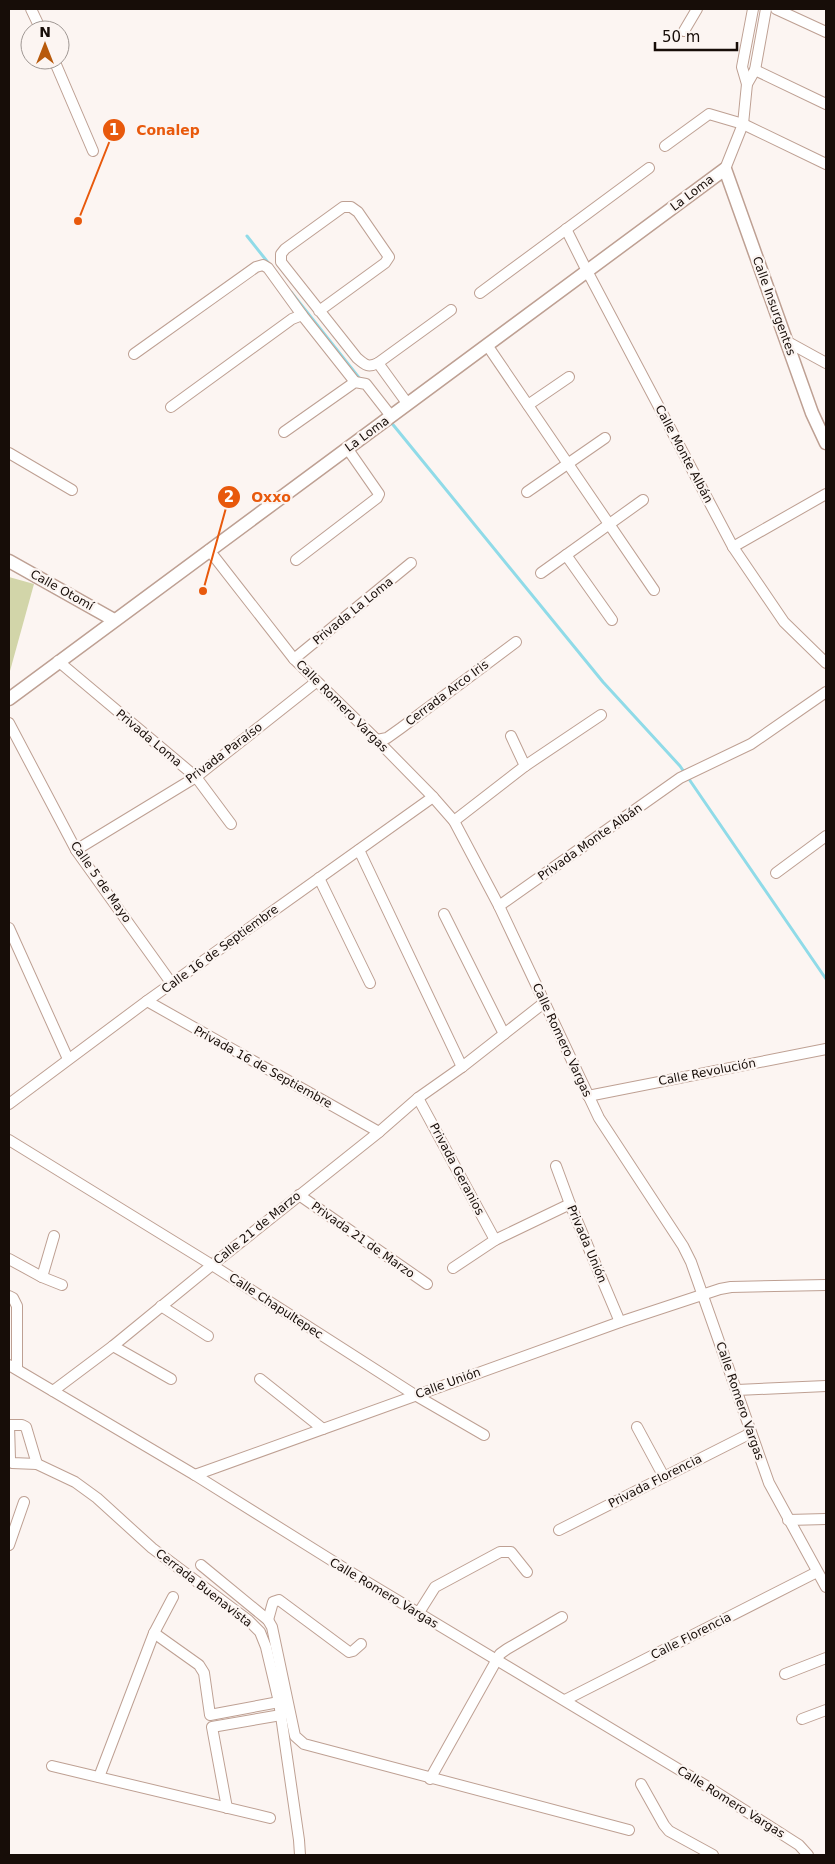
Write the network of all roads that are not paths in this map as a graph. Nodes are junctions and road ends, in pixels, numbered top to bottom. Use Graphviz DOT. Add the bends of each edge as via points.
graph roads {
  1 [pos="697,9"];
  2 [pos="753,9"];
  3 [pos="766,9"];
  4 [pos="776,9"];
  5 [pos="684,31"];
  6 [pos="826,32"];
  7 [pos="58,70"];
  8 [pos="755,70"];
  9 [pos="748,84"];
  10 [pos="826,104"];
  11 [pos="743,124"];
  12 [pos="665,146"];
  13 [pos="93,151"];
  14 [pos="826,164"];
  15 [pos="649,168"];
  16 [pos="725,168"];
  17 [pos="566,228"];
  18 [pos="587,271"];
  19 [pos="480,293"];
  20 [pos="451,310"];
  21 [pos="319,311"];
  22 [pos="302,315"];
  23 [pos="786,341"];
  24 [pos="487,345"];
  25 [pos="134,354"];
  26 [pos="378,363"];
  27 [pos="826,363"];
  28 [pos="569,377"];
  29 [pos="355,382"];
  30 [pos="407,403"];
  31 [pos="528,405"];
  32 [pos="171,407"];
  33 [pos="390,416"];
  34 [pos="284,432"];
  35 [pos="605,438"];
  36 [pos="826,443"];
  37 [pos="347,448"];
  38 [pos="9,453"];
  39 [pos="568,464"];
  40 [pos="72,490"];
  41 [pos="527,492"];
  42 [pos="826,494"];
  43 [pos="643,500"];
  44 [pos="610,524"];
  45 [pos="733,547"];
  46 [pos="209,550"];
  47 [pos="566,555"];
  48 [pos="296,560"];
  49 [pos="9,561"];
  50 [pos="411,563"];
  51 [pos="541,573"];
  52 [pos="654,590"];
  53 [pos="114,620"];
  54 [pos="612,620"];
  55 [pos="516,642"];
  56 [pos="294,659"];
  57 [pos="58,661"];
  58 [pos="826,663"];
  59 [pos="316,682"];
  60 [pos="826,692"];
  61 [pos="9,699"];
  62 [pos="601,715"];
  63 [pos="9,723"];
  64 [pos="511,736"];
  65 [pos="377,740"];
  66 [pos="525,766"];
  67 [pos="196,777"];
  68 [pos="433,797"];
  69 [pos="454,821"];
  70 [pos="231,824"];
  71 [pos="826,836"];
  72 [pos="76,850"];
  73 [pos="359,850"];
  74 [pos="776,872"];
  75 [pos="319,878"];
  76 [pos="499,906"];
  77 [pos="444,914"];
  78 [pos="9,928"];
  79 [pos="172,984"];
  80 [pos="370,984"];
  81 [pos="147,1001"];
  82 [pos="545,1002"];
  83 [pos="504,1034"];
  84 [pos="826,1050"];
  85 [pos="68,1059"];
  86 [pos="462,1067"];
  87 [pos="588,1096"];
  88 [pos="418,1098"];
  89 [pos="9,1104"];
  90 [pos="379,1132"];
  91 [pos="9,1140"];
  92 [pos="556,1166"];
  93 [pos="299,1195"];
  94 [pos="570,1204"];
  95 [pos="54,1236"];
  96 [pos="495,1240"];
  97 [pos="9,1259"];
  98 [pos="212,1265"];
  99 [pos="453,1268"];
  100 [pos="42,1277"];
  101 [pos="427,1284"];
  102 [pos="62,1285"];
  103 [pos="826,1285"];
  104 [pos="703,1295"];
  105 [pos="9,1296"];
  106 [pos="161,1306"];
  107 [pos="620,1322"];
  108 [pos="208,1336"];
  109 [pos="113,1346"];
  110 [pos="13,1367"];
  111 [pos="260,1378"];
  112 [pos="171,1379"];
  113 [pos="826,1386"];
  114 [pos="737,1390"];
  115 [pos="53,1391"];
  116 [pos="415,1395"];
  117 [pos="637,1427"];
  118 [pos="323,1428"];
  119 [pos="751,1433"];
  120 [pos="484,1436"];
  121 [pos="37,1464"];
  122 [pos="195,1475"];
  123 [pos="664,1477"];
  124 [pos="24,1502"];
  125 [pos="826,1519"];
  126 [pos="788,1520"];
  127 [pos="559,1530"];
  128 [pos="9,1544"];
  129 [pos="201,1565"];
  130 [pos="527,1572"];
  131 [pos="817,1572"];
  132 [pos="826,1587"];
  133 [pos="173,1597"];
  134 [pos="418,1614"];
  135 [pos="562,1617"];
  136 [pos="268,1620"];
  137 [pos="154,1633"];
  138 [pos="361,1644"];
  139 [pos="826,1658"];
  140 [pos="497,1661"];
  141 [pos="785,1674"];
  142 [pos="565,1700"];
  143 [pos="279,1702"];
  144 [pos="826,1710"];
  145 [pos="281,1715"];
  146 [pos="802,1719"];
  147 [pos="298,1741"];
  148 [pos="285,1743"];
  149 [pos="52,1766"];
  150 [pos="99,1777"];
  151 [pos="430,1779"];
  152 [pos="640,1784"];
  153 [pos="227,1808"];
  154 [pos="270,1818"];
  155 [pos="629,1830"];
  156 [pos="300,1855"];
  157 [pos="714,1855"];
  158 [pos="808,1855"];
  1 -- 5 [label="street"];
  2 -- 9 [label="street" via="742,67"];
  3 -- 8 [label="street"];
  4 -- 6 [label="street"];
  7 -- 13 [label="street"];
  8 -- 9 [label="street"];
  8 -- 10 [label="street"];
  9 -- 11 [label="street"];
  11 -- 12 [label="street" via="709,114"];
  11 -- 14 [label="street"];
  11 -- 16 [label="street"];
  15 -- 17 [label="street"];
  16 -- 18 [label="street, La Loma"];
  16 -- 23 [label="street, Calle Insurgentes"];
  17 -- 18 [label="street, Calle Monte Albán"];
  17 -- 19 [label="street"];
  18 -- 24 [label="street, La Loma"];
  18 -- 45 [label="street, Calle Monte Albán"];
  20 -- 26 [label="street"];
  21 -- 21 [label="street" via="280,262 281,254 343,207 351,207 358,212 389,257"];
  21 -- 26 [label="street" via="365,366"];
  22 -- 25 [label="street" via="263,265"];
  22 -- 29 [label="street"];
  22 -- 32 [label="street"];
  23 -- 27 [label="street"];
  23 -- 36 [label="street, Calle Insurgentes"];
  24 -- 30 [label="street, La Loma"];
  24 -- 31 [label="street"];
  26 -- 30 [label="street"];
  28 -- 31 [label="street"];
  29 -- 33 [label="street" via="366,384"];
  29 -- 34 [label="street"];
  30 -- 33 [label="street, La Loma"];
  31 -- 39 [label="street"];
  33 -- 37 [label="street, La Loma"];
  35 -- 39 [label="street"];
  37 -- 46 [label="street, La Loma"];
  37 -- 48 [label="street" via="379,494"];
  38 -- 40 [label="street"];
  39 -- 41 [label="street"];
  39 -- 44 [label="street"];
  42 -- 45 [label="street"];
  43 -- 44 [label="street"];
  44 -- 47 [label="street"];
  44 -- 52 [label="street"];
  45 -- 58 [label="street, Calle Monte Albán" via="784,622"];
  46 -- 53 [label="street, La Loma"];
  46 -- 56 [label="street, Calle Romero Vargas"];
  47 -- 51 [label="street"];
  47 -- 54 [label="street"];
  49 -- 53 [label="street, Calle Otomí"];
  50 -- 56 [label="street, Privada La Loma"];
  53 -- 57 [label="street, La Loma"];
  55 -- 65 [label="street, Cerrada Arco Iris" via="387,738"];
  56 -- 59 [label="street, Calle Romero Vargas"];
  57 -- 61 [label="street, La Loma"];
  57 -- 67 [label="street, Privada Loma"];
  59 -- 65 [label="street, Calle Romero Vargas"];
  59 -- 67 [label="street, Privada Paraíso"];
  60 -- 76 [label="street, Privada Monte Albán" via="751,744 680,778"];
  62 -- 66 [label="street"];
  63 -- 72 [label="street, Calle 5 de Mayo"];
  64 -- 66 [label="street"];
  65 -- 68 [label="street, Calle Romero Vargas"];
  66 -- 69 [label="street"];
  67 -- 70 [label="street, Privada Loma"];
  67 -- 72 [label="street, Privada Paraíso"];
  68 -- 69 [label="street, Calle Romero Vargas"];
  68 -- 73 [label="street, Calle 16 de Septiembre"];
  69 -- 76 [label="street, Calle Romero Vargas"];
  71 -- 74 [label="street"];
  72 -- 79 [label="street, Calle 5 de Mayo"];
  73 -- 75 [label="street, Calle 16 de Septiembre"];
  73 -- 86 [label="street"];
  75 -- 79 [label="street, Calle 16 de Septiembre"];
  75 -- 80 [label="street"];
  76 -- 82 [label="street, Calle Romero Vargas"];
  77 -- 83 [label="street"];
  78 -- 85 [label="street"];
  79 -- 81 [label="street, Calle 16 de Septiembre"];
  81 -- 85 [label="street, Calle 16 de Septiembre"];
  81 -- 90 [label="street, Privada 16 de Septiembre"];
  82 -- 83 [label="street, Calle 21 de Marzo"];
  82 -- 87 [label="street, Calle Romero Vargas"];
  83 -- 86 [label="street, Calle 21 de Marzo"];
  84 -- 87 [label="street, Calle Revolución"];
  85 -- 89 [label="street, Calle 16 de Septiembre"];
  86 -- 88 [label="street, Calle 21 de Marzo"];
  87 -- 104 [label="street, Calle Romero Vargas" via="683,1246"];
  88 -- 90 [label="street, Calle 21 de Marzo"];
  88 -- 96 [label="street, Privada Geranios"];
  90 -- 93 [label="street, Calle 21 de Marzo"];
  91 -- 98 [label="street, Calle Chapultepec"];
  92 -- 94 [label="street, Privada Unión"];
  93 -- 98 [label="street, Calle 21 de Marzo"];
  93 -- 101 [label="street, Privada 21 de Marzo"];
  94 -- 96 [label="street"];
  94 -- 107 [label="street, Privada Unión"];
  95 -- 100 [label="street"];
  96 -- 99 [label="street"];
  97 -- 100 [label="street"];
  98 -- 106 [label="street, Calle 21 de Marzo"];
  98 -- 116 [label="street, Calle Chapultepec"];
  100 -- 102 [label="street"];
  103 -- 104 [label="street, Calle Unión" via="731,1287"];
  104 -- 107 [label="street, Calle Unión"];
  104 -- 114 [label="street, Calle Romero Vargas"];
  105 -- 110 [label="street" via="17,1306"];
  106 -- 108 [label="street"];
  106 -- 109 [label="street, Calle 21 de Marzo"];
  107 -- 116 [label="street, Calle Unión"];
  109 -- 112 [label="street"];
  109 -- 115 [label="street, Calle 21 de Marzo"];
  110 -- 115 [label="street, Calle Romero Vargas"];
  111 -- 118 [label="street"];
  113 -- 114 [label="street"];
  114 -- 119 [label="street, Calle Romero Vargas"];
  115 -- 122 [label="street, Calle Romero Vargas"];
  116 -- 118 [label="street, Calle Unión"];
  116 -- 120 [label="street, Calle Chapultepec"];
  117 -- 123 [label="street"];
  118 -- 122 [label="street, Calle Unión"];
  119 -- 123 [label="street, Privada Florencia"];
  119 -- 126 [label="street, Calle Romero Vargas" via="769,1483"];
  121 -- 143 [label="street, Cerrada Buenavista" via="75,1482 98,1498 152,1548 248,1620 260,1632 266,1647"];
  122 -- 134 [label="street, Calle Romero Vargas"];
  123 -- 127 [label="street, Privada Florencia"];
  124 -- 128 [label="street"];
  125 -- 126 [label="street"];
  126 -- 131 [label="street, Calle Romero Vargas"];
  129 -- 136 [label="street"];
  130 -- 134 [label="street" via="511,1552 500,1552 435,1587"];
  131 -- 132 [label="street, Calle Romero Vargas"];
  131 -- 142 [label="street, Calle Florencia"];
  133 -- 137 [label="street"];
  134 -- 140 [label="street, Calle Romero Vargas"];
  135 -- 140 [label="street" via="507,1649"];
  136 -- 138 [label="street" via="273,1602 280,1600 348,1652"];
  136 -- 147 [label="street"];
  137 -- 143 [label="street" via="199,1665 204,1673 210,1715"];
  137 -- 150 [label="street"];
  139 -- 141 [label="street"];
  140 -- 142 [label="street, Calle Romero Vargas"];
  140 -- 151 [label="street"];
  142 -- 158 [label="street, Calle Romero Vargas" via="723,1797"];
  143 -- 145 [label="street, Cerrada Buenavista"];
  144 -- 146 [label="street"];
  145 -- 148 [label="street, Cerrada Buenavista"];
  145 -- 153 [label="street" via="212,1727"];
  147 -- 148 [label="street"];
  147 -- 151 [label="street"];
  148 -- 156 [label="street, Cerrada Buenavista"];
  149 -- 150 [label="street"];
  150 -- 153 [label="street"];
  151 -- 155 [label="street"];
  152 -- 157 [label="street" via="669,1831"];
  153 -- 154 [label="street"];
}
